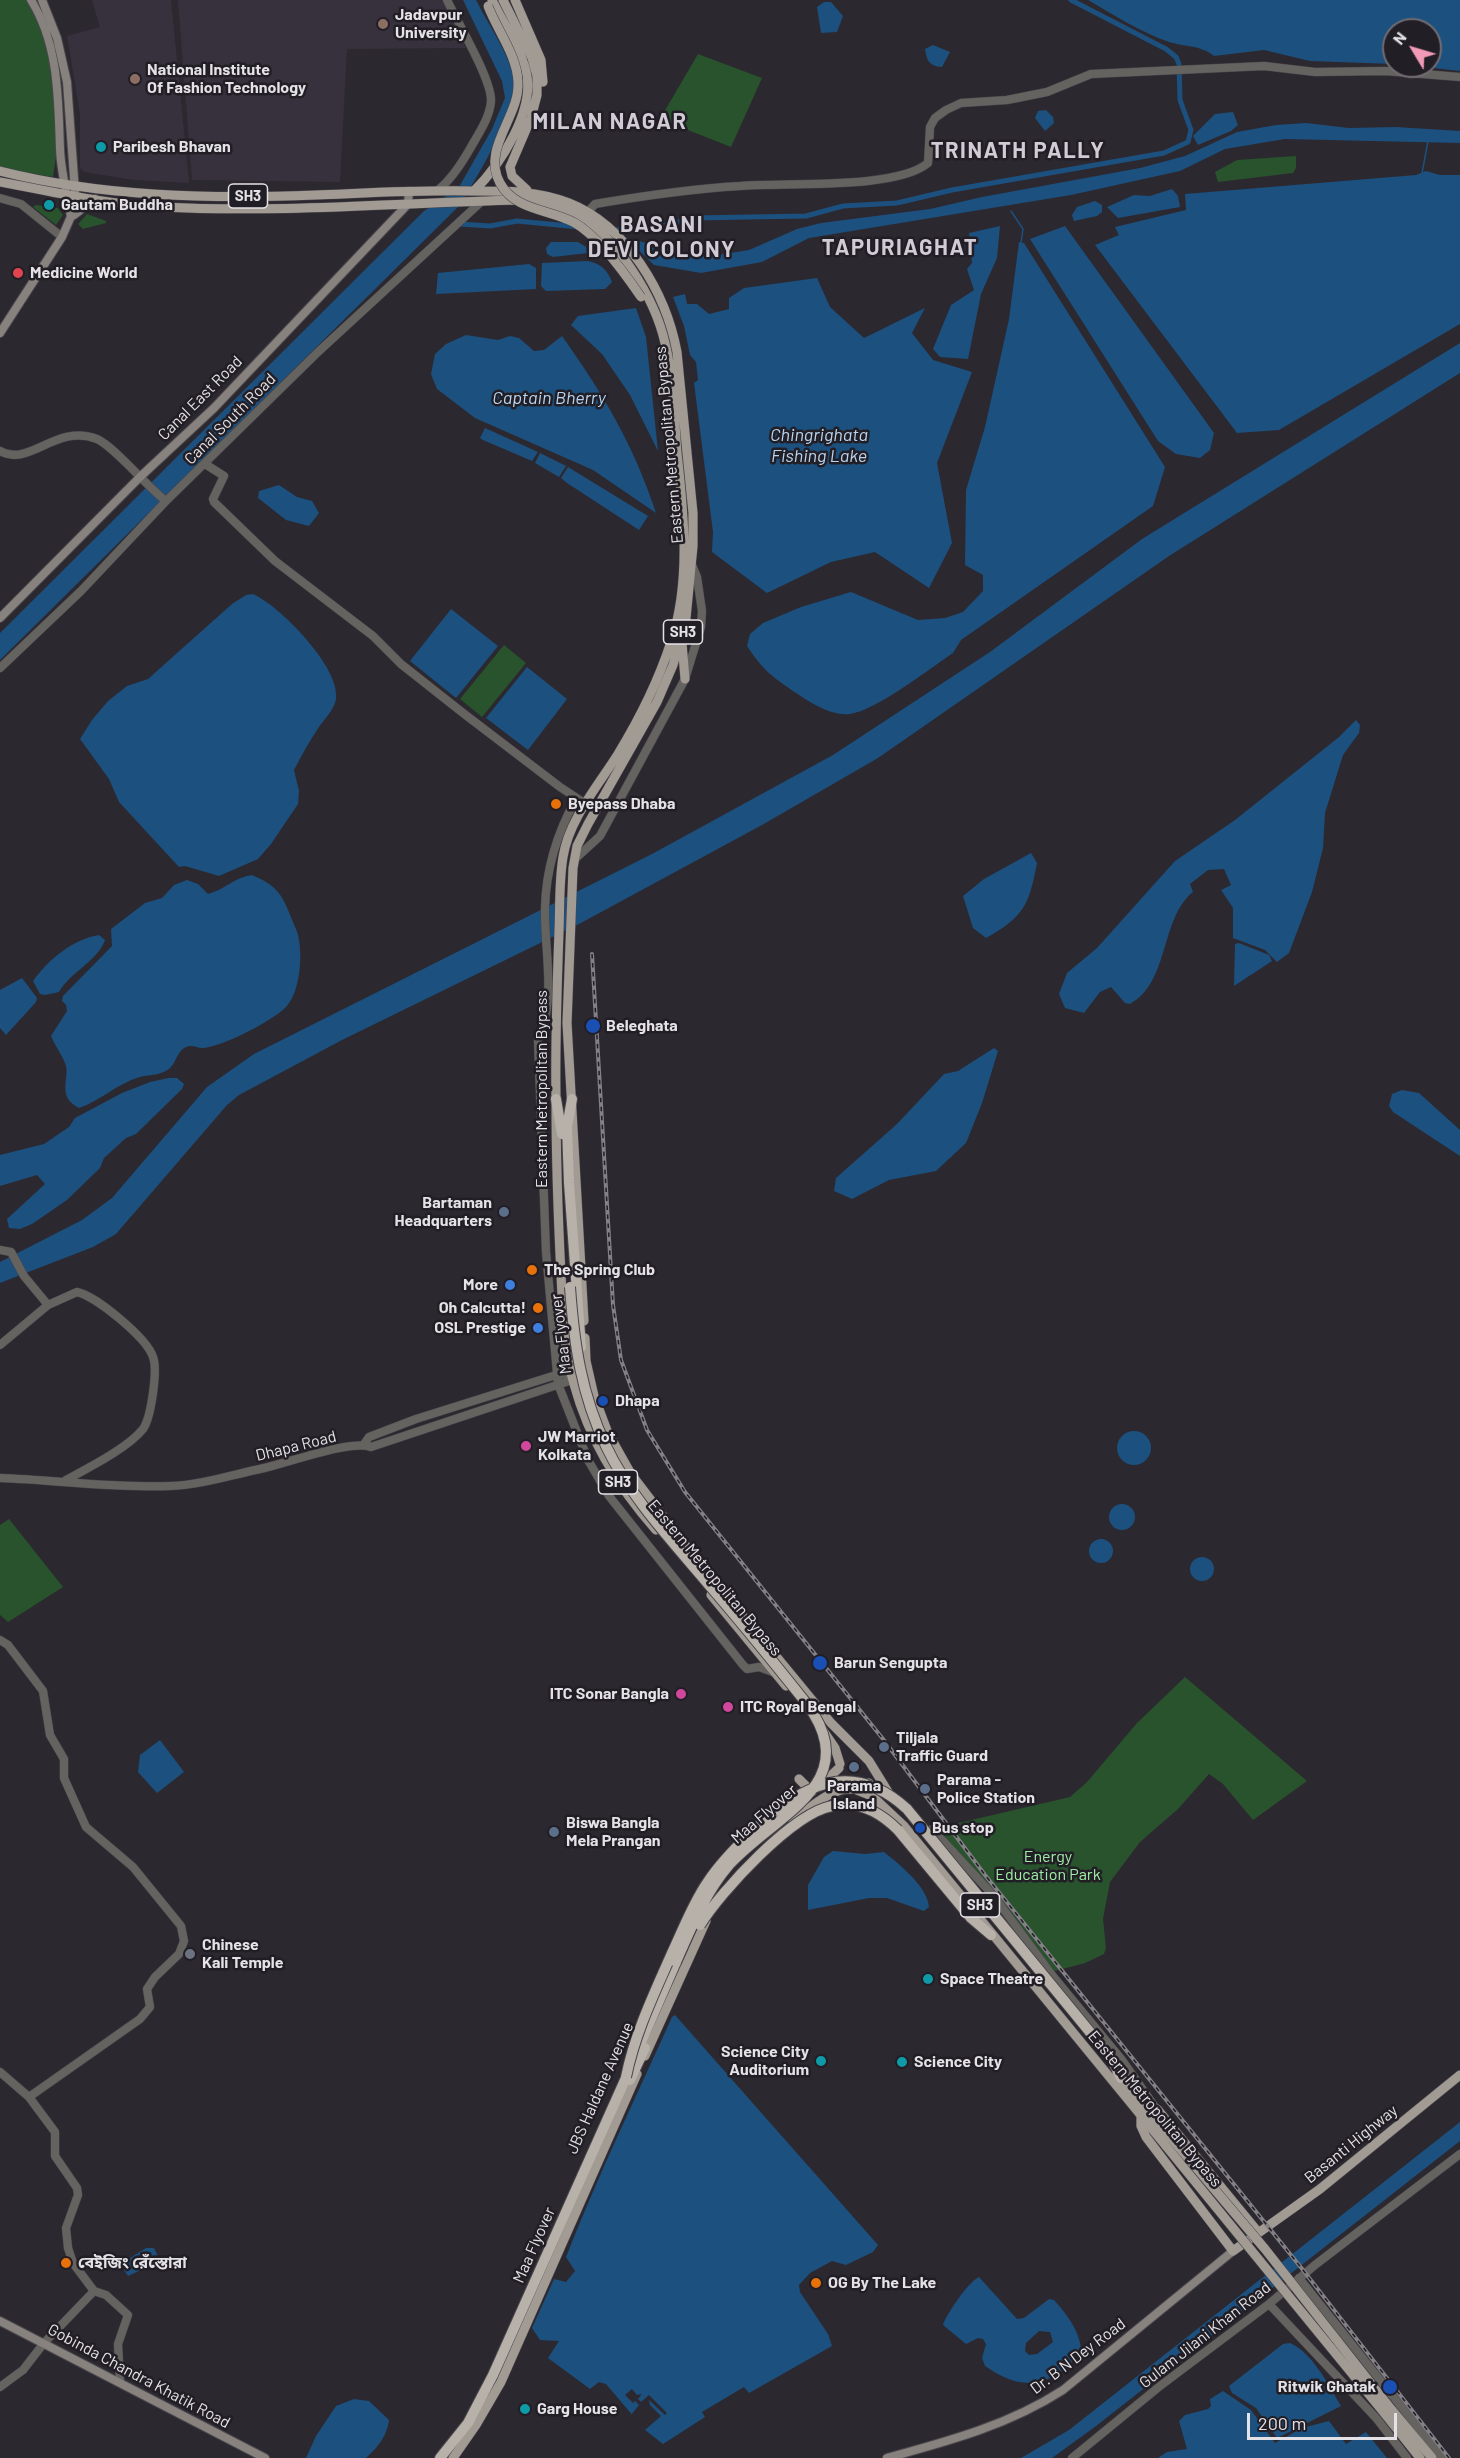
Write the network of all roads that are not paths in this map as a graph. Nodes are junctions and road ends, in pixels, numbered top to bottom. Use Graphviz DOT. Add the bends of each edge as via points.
graph roads {
  1 [pos="31,0"];
  2 [pos="42,0"];
  3 [pos="447,0"];
  4 [pos="503,0"];
  5 [pos="515,0"];
  6 [pos="489,2"];
  7 [pos="1460,77"];
  8 [pos="536,102"];
  9 [pos="516,148"];
  10 [pos="0,171"];
  11 [pos="0,182"];
  12 [pos="64,184"];
  13 [pos="76,186"];
  14 [pos="442,190"];
  15 [pos="488,190"];
  16 [pos="409,191"];
  17 [pos="529,192"];
  18 [pos="65,195"];
  19 [pos="76,196"];
  20 [pos="473,197"];
  21 [pos="0,198"];
  22 [pos="95,199"];
  23 [pos="408,204"];
  24 [pos="588,212"];
  25 [pos="71,218"];
  26 [pos="62,237"];
  27 [pos="644,296"];
  28 [pos="0,333"];
  29 [pos="0,451"];
  30 [pos="206,464"];
  31 [pos="142,479"];
  32 [pos="165,501"];
  33 [pos="692,565"];
  34 [pos="0,618"];
  35 [pos="682,635"];
  36 [pos="0,668"];
  37 [pos="685,679"];
  38 [pos="576,799"];
  39 [pos="586,804"];
  40 [pos="596,810"];
  41 [pos="574,860"];
  42 [pos="556,1099"];
  43 [pos="572,1099"];
  44 [pos="0,1250"];
  45 [pos="573,1284"];
  46 [pos="48,1305"];
  47 [pos="0,1346"];
  48 [pos="571,1376"];
  49 [pos="589,1376"];
  50 [pos="557,1380"];
  51 [pos="0,1478"];
  52 [pos="65,1480"];
  53 [pos="0,1640"];
  54 [pos="775,1673"];
  55 [pos="865,1757"];
  56 [pos="840,1766"];
  57 [pos="872,1767"];
  58 [pos="799,1779"];
  59 [pos="855,1789"];
  60 [pos="812,1792"];
  61 [pos="932,1829"];
  62 [pos="700,1925"];
  63 [pos="992,1935"];
  64 [pos="0,2072"];
  65 [pos="1460,2075"];
  66 [pos="626,2077"];
  67 [pos="1120,2078"];
  68 [pos="1134,2093"];
  69 [pos="29,2097"];
  70 [pos="1154,2106"];
  71 [pos="1141,2116"];
  72 [pos="1169,2142"];
  73 [pos="1460,2154"];
  74 [pos="1258,2232"];
  75 [pos="1233,2251"];
  76 [pos="1299,2278"];
  77 [pos="94,2291"];
  78 [pos="1269,2304"];
  79 [pos="0,2321"];
  80 [pos="44,2343"];
  81 [pos="120,2381"];
  82 [pos="0,2387"];
  83 [pos="1388,2412"];
  84 [pos="1078,2457"];
  85 [pos="265,2458"];
  86 [pos="439,2458"];
  87 [pos="451,2458"];
  88 [pos="887,2458"];
  89 [pos="1407,2458"];
  90 [pos="1420,2458"];
  91 [pos="1432,2458"];
  92 [pos="1442,2458"];
  1 -- 12 [label="main road" via="56,73"];
  2 -- 13 [label="main road" via="63,61 69,148"];
  3 -- 14 [label="street" via="491,99 486,119 470,149"];
  4 -- 8 [label="main road" via="535,67"];
  5 -- 8 [label="main road" via="541,60 542,93"];
  6 -- 20 [label="main road" via="525,67 527,93 508,144"];
  6 -- 27 [label="main road, bridge" via="512,58 518,84 495,155 498,180 519,201 569,220 588,232"];
  7 -- 24 [label="street" via="1385,71 1315,72 1264,66 1091,74 1047,92 961,103 941,113 932,122 928,164 920,169 878,180 660,194 595,204"];
  8 -- 9 [label="main road"];
  9 -- 15 [label="main road"];
  9 -- 17 [label="main road" via="510,172"];
  10 -- 12 [label="main road, Eastern Metropolitan Bypass / SH3"];
  11 -- 18 [label="main road, Eastern Metropolitan Bypass / SH3"];
  12 -- 13 [label="main road, Eastern Metropolitan Bypass / SH3"];
  12 -- 18 [label="main road"];
  13 -- 16 [label="main road, Eastern Metropolitan Bypass / SH3" via="162,196"];
  13 -- 19 [label="main road"];
  14 -- 16 [label="main road, Eastern Metropolitan Bypass / SH3"];
  14 -- 20 [label="main road, Eastern Metropolitan Bypass / SH3"];
  15 -- 17 [label="main road, Eastern Metropolitan Bypass / SH3"];
  15 -- 20 [label="main road"];
  16 -- 23 [label="main road"];
  17 -- 24 [label="main road, Eastern Metropolitan Bypass / SH3"];
  18 -- 19 [label="main road, Eastern Metropolitan Bypass / SH3"];
  18 -- 25 [label="main road"];
  19 -- 22 [label="main road, Eastern Metropolitan Bypass / SH3"];
  19 -- 25 [label="main road"];
  20 -- 23 [label="main road, Eastern Metropolitan Bypass / SH3"];
  20 -- 27 [label="main road, Eastern Metropolitan Bypass / SH3" via="548,205 580,217 606,239 632,271"];
  20 -- 30 [label="street, Canal South Road" via="472,212 373,301"];
  21 -- 26 [label="street" via="21,204"];
  22 -- 23 [label="main road, Eastern Metropolitan Bypass / SH3" via="173,207"];
  22 -- 25 [label="main road"];
  23 -- 31 [label="main road, Canal East Road"];
  24 -- 33 [label="main road, Eastern Metropolitan Bypass / SH3" via="625,246 666,310 676,352 693,513"];
  25 -- 26 [label="main road"];
  26 -- 28 [label="main road"];
  27 -- 39 [label="main road, Eastern Metropolitan Bypass / SH3" via="667,353 683,511 678,613 650,698"];
  29 -- 31 [label="street" via="22,455 63,436 80,434 99,440"];
  30 -- 32 [label="street, Canal South Road"];
  30 -- 38 [label="street" via="224,476 214,502 248,538 373,636 463,714"];
  31 -- 32 [label="street"];
  31 -- 34 [label="main road, Canal East Road"];
  32 -- 36 [label="street, Canal South Road" via="81,591"];
  33 -- 35 [label="main road, Eastern Metropolitan Bypass / SH3"];
  33 -- 37 [label="street" via="702,611"];
  35 -- 37 [label="main road"];
  35 -- 40 [label="main road, Eastern Metropolitan Bypass / SH3" via="657,702"];
  37 -- 41 [label="street" via="600,836"];
  38 -- 39 [label="street"];
  38 -- 50 [label="street" via="560,829 550,869 545,906 547,1019 538,1039 546,1251"];
  39 -- 40 [label="street"];
  39 -- 42 [label="main road, Eastern Metropolitan Bypass / SH3" via="566,843 561,875 554,1030"];
  40 -- 41 [label="main road, Eastern Metropolitan Bypass / SH3"];
  41 -- 43 [label="main road, Eastern Metropolitan Bypass / SH3" via="567,1023"];
  42 -- 45 [label="highway, Maa Flyover" via="563,1141"];
  42 -- 48 [label="main road, Eastern Metropolitan Bypass / SH3" via="564,1329"];
  43 -- 45 [label="highway, Maa Flyover" via="567,1127"];
  43 -- 49 [label="main road, Eastern Metropolitan Bypass / SH3"];
  44 -- 46 [label="street" via="11,1252 24,1276"];
  45 -- 62 [label="highway, Maa Flyover, bridge" via="583,1368 610,1445 685,1551 818,1710 831,1746 827,1776 816,1795 738,1865"];
  45 -- 66 [label="highway, Maa Flyover, bridge" via="573,1339 582,1381 615,1463 807,1704 821,1726 827,1751 814,1789 730,1864 706,1899"];
  46 -- 47 [label="street"];
  46 -- 52 [label="street" via="77,1292 92,1298 141,1338 155,1367 149,1418 144,1428"];
  48 -- 49 [label="street, Dhapa Road"];
  48 -- 50 [label="street, Dhapa Road"];
  48 -- 54 [label="main road, Eastern Metropolitan Bypass / SH3" via="597,1445 624,1491"];
  49 -- 55 [label="main road, SH3" via="608,1433 641,1490 831,1723"];
  50 -- 52 [label="street, Dhapa Road" via="371,1447 364,1444 177,1485"];
  50 -- 54 [label="street" via="588,1460 635,1531 743,1665 747,1669 764,1667"];
  51 -- 52 [label="street, Dhapa Road"];
  53 -- 69 [label="street" via="43,1691 50,1736 64,1760 64,1778 86,1827 133,1867 181,1926 184,1941 179,1954 147,1989 150,2007 140,2019"];
  54 -- 56 [label="main road, Eastern Metropolitan Bypass / SH3" via="824,1731"];
  55 -- 56 [label="main road" via="852,1755"];
  55 -- 57 [label="main road, SH3"];
  56 -- 59 [label="main road, SH3" via="840,1779"];
  56 -- 60 [label="main road, JBS Haldane Avenue"];
  57 -- 59 [label="main road" via="868,1784"];
  57 -- 67 [label="main road, SH3"];
  58 -- 60 [label="main road"];
  59 -- 63 [label="main road, Eastern Metropolitan Bypass / SH3" via="872,1796 903,1826"];
  59 -- 87 [label="main road, JBS Haldane Avenue" via="840,1790 819,1802 763,1846 737,1873 715,1906 676,1983 501,2382"];
  60 -- 86 [label="main road, JBS Haldane Avenue" via="736,1854 702,1901 479,2398"];
  61 -- 70 [label="street" via="993,1895"];
  62 -- 63 [label="highway, bridge" via="738,1876 794,1827 818,1810 845,1804 867,1808 891,1824 971,1918"];
  62 -- 87 [label="highway, Maa Flyover" via="502,2373"];
  63 -- 71 [label="main road, Eastern Metropolitan Bypass / SH3"];
  64 -- 69 [label="street"];
  65 -- 74 [label="main road, Basanti Highway" via="1320,2189"];
  66 -- 67 [label="highway, bridge" via="638,2030 706,1884 734,1850 788,1799 814,1787 858,1783 875,1788 907,1809 1112,2059"];
  66 -- 86 [label="highway, Maa Flyover" via="493,2375 468,2423"];
  67 -- 68 [label="main road, SH3"];
  68 -- 70 [label="main road, SH3"];
  68 -- 72 [label="main road"];
  69 -- 77 [label="street" via="55,2132 55,2156 76,2188 76,2204 66,2228 68,2248 73,2263"];
  70 -- 74 [label="main road, SH3"];
  71 -- 72 [label="main road, Eastern Metropolitan Bypass"];
  71 -- 75 [label="main road, SH3" via="1146,2137"];
  72 -- 83 [label="main road, Eastern Metropolitan Bypass, bridge"];
  73 -- 76 [label="street, Gulam Jilani Khan Road"];
  74 -- 75 [label="main road, Basanti Highway"];
  75 -- 88 [label="main road, Dr. B N Dey Road" via="1063,2390 1035,2407 989,2428"];
  76 -- 78 [label="street, Gulam Jilani Khan Road"];
  76 -- 92 [label="street"];
  77 -- 80 [label="street"];
  77 -- 81 [label="street" via="106,2295 129,2315 118,2344"];
  78 -- 84 [label="street, Gulam Jilani Khan Road" via="1160,2386"];
  78 -- 89 [label="street" via="1377,2419"];
  79 -- 80 [label="main road, Gobinda Chandra Khatik Road"];
  80 -- 81 [label="main road, Gobinda Chandra Khatik Road"];
  80 -- 82 [label="street" via="23,2370"];
  81 -- 85 [label="main road, Gobinda Chandra Khatik Road"];
  83 -- 90 [label="main road, Eastern Metropolitan Bypass"];
  83 -- 91 [label="main road"];
}
